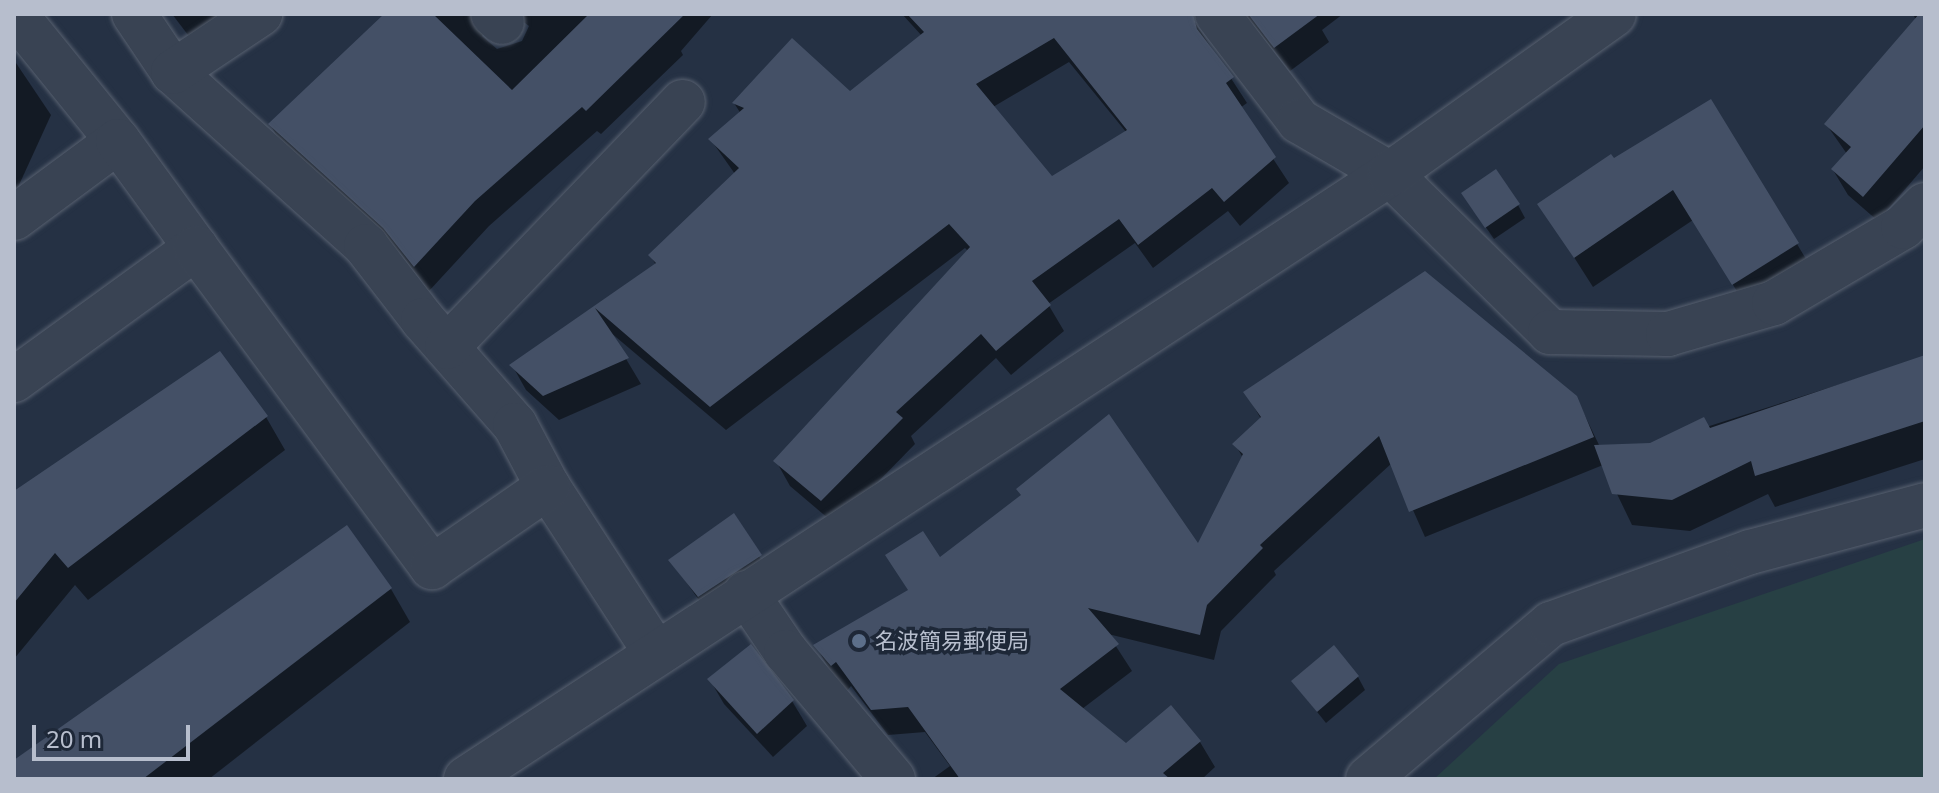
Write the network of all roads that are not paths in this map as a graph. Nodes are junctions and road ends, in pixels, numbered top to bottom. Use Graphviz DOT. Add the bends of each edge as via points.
graph roads {
  1 [pos="15,14"];
  2 [pos="134,14"];
  3 [pos="260,14"];
  4 [pos="1217,14"];
  5 [pos="1614,14"];
  6 [pos="173,72"];
  7 [pos="683,102"];
  8 [pos="118,141"];
  9 [pos="1390,174"];
  10 [pos="1925,205"];
  11 [pos="14,218"];
  12 [pos="196,248"];
  13 [pos="447,347"];
  14 [pos="14,380"];
  15 [pos="548,487"];
  16 [pos="1925,505"];
  17 [pos="746,593"];
  18 [pos="656,653"];
  19 [pos="466,779"];
  20 [pos="893,779"];
  21 [pos="1368,779"];
  1 -- 8 [label="street"];
  2 -- 6 [label="street"];
  3 -- 6 [label="street"];
  4 -- 9 [label="street" via="1299,121"];
  5 -- 9 [label="street"];
  6 -- 13 [label="street" via="366,246"];
  7 -- 13 [label="street"];
  8 -- 11 [label="street"];
  8 -- 12 [label="street"];
  9 -- 10 [label="street" via="1550,332 1668,334 1774,303 1903,227"];
  9 -- 17 [label="street"];
  12 -- 14 [label="street"];
  12 -- 15 [label="street" via="432,567"];
  13 -- 15 [label="street" via="515,425"];
  15 -- 18 [label="street"];
  16 -- 21 [label="street" via="1750,552 1551,624"];
  17 -- 18 [label="street"];
  17 -- 20 [label="street" via="786,652"];
  18 -- 19 [label="street"];
}
